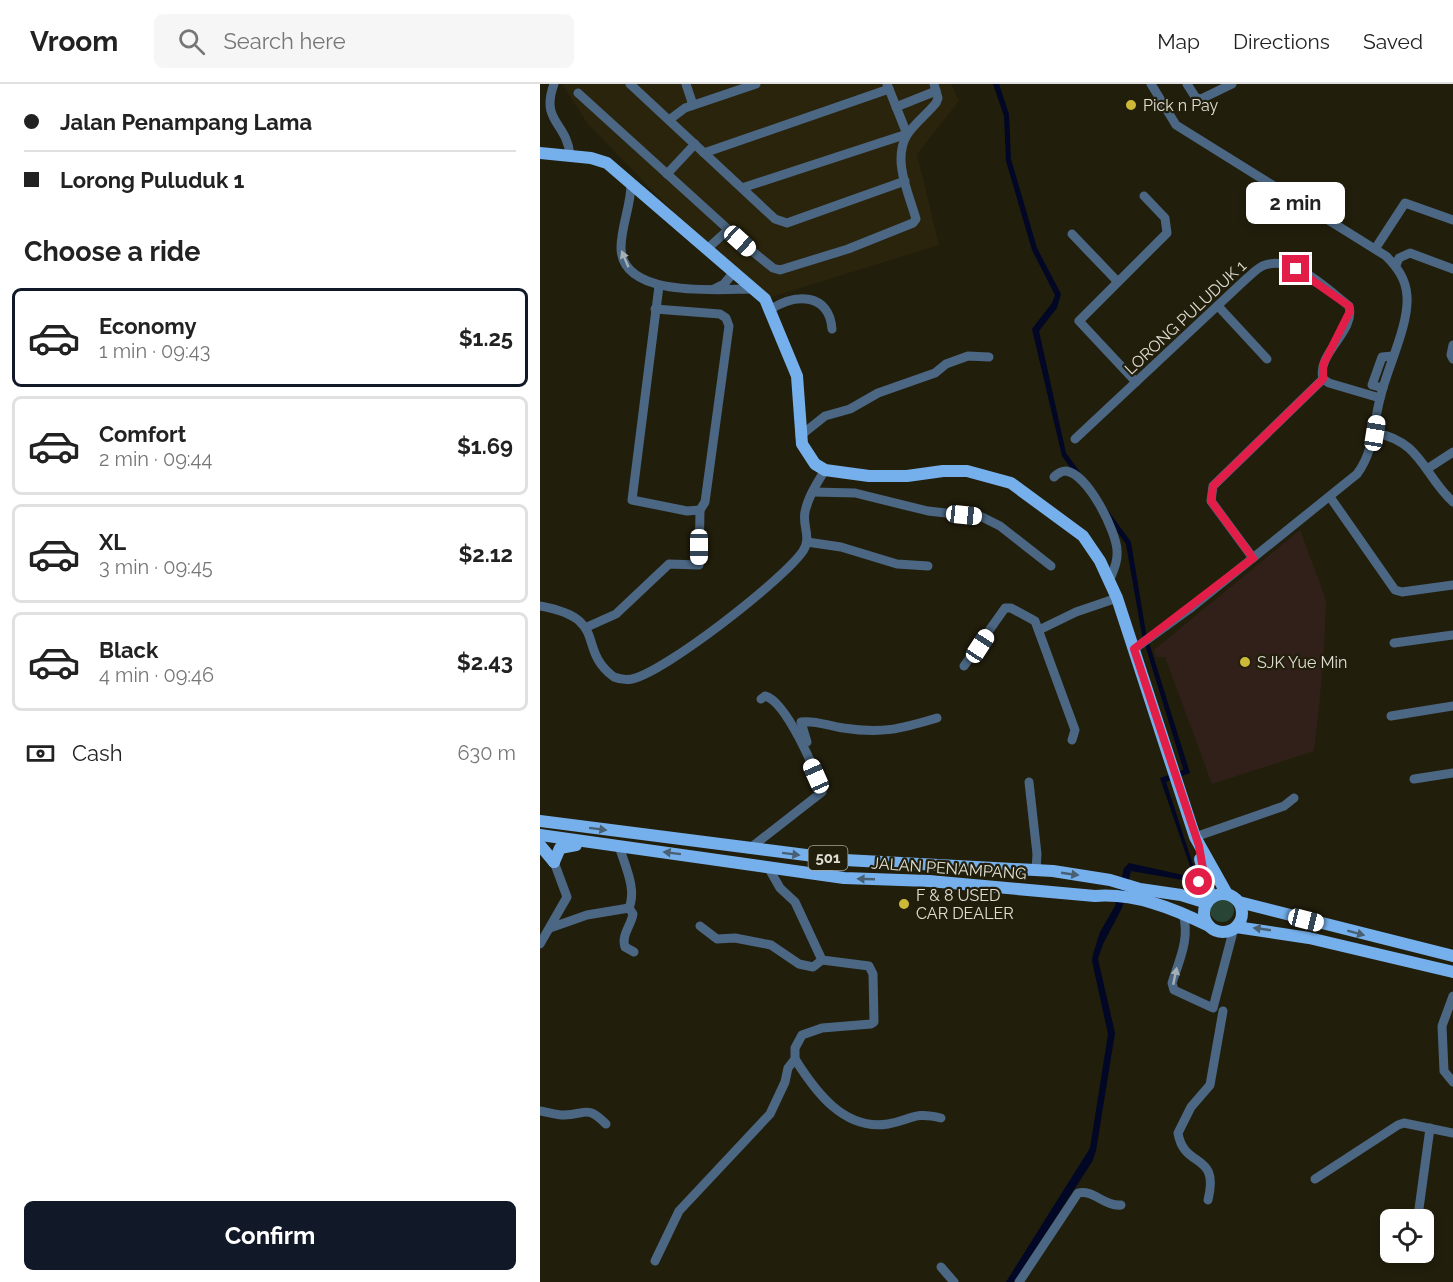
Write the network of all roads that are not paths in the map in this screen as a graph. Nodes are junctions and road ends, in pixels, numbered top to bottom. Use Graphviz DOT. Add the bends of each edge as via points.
graph roads {
  1 [pos="554,84"];
  2 [pos="630,84"];
  3 [pos="686,84"];
  4 [pos="756,84"];
  5 [pos="1150,84"];
  6 [pos="1187,84"];
  7 [pos="1232,84"];
  8 [pos="888,86"];
  9 [pos="935,87"];
  10 [pos="578,93"];
  11 [pos="693,105"];
  12 [pos="896,107"];
  13 [pos="669,120"];
  14 [pos="907,134"];
  15 [pos="694,144"];
  16 [pos="540,153"];
  17 [pos="704,153"];
  18 [pos="570,155"];
  19 [pos="667,174"];
  20 [pos="905,182"];
  21 [pos="631,184"];
  22 [pos="742,188"];
  23 [pos="645,196"];
  24 [pos="1144,196"];
  25 [pos="628,215"];
  26 [pos="1453,220"];
  27 [pos="728,230"];
  28 [pos="1072,234"];
  29 [pos="708,248"];
  30 [pos="1375,249"];
  31 [pos="1396,265"];
  32 [pos="1453,269"];
  33 [pos="734,272"];
  34 [pos="1117,281"];
  35 [pos="659,286"];
  36 [pos="754,289"];
  37 [pos="712,290"];
  38 [pos="1218,306"];
  39 [pos="656,309"];
  40 [pos="771,309"];
  41 [pos="832,329"];
  42 [pos="1453,345"];
  43 [pos="989,357"];
  44 [pos="1267,359"];
  45 [pos="1453,359"];
  46 [pos="1323,379"];
  47 [pos="1136,382"];
  48 [pos="1381,393"];
  49 [pos="1375,433"];
  50 [pos="800,435"];
  51 [pos="1075,439"];
  52 [pos="1453,452"];
  53 [pos="1427,469"];
  54 [pos="825,470"];
  55 [pos="1054,477"];
  56 [pos="813,492"];
  57 [pos="1330,497"];
  58 [pos="1453,502"];
  59 [pos="700,510"];
  60 [pos="807,542"];
  61 [pos="1253,558"];
  62 [pos="928,566"];
  63 [pos="1051,566"];
  64 [pos="1109,582"];
  65 [pos="1453,585"];
  66 [pos="1117,598"];
  67 [pos="540,606"];
  68 [pos="588,627"];
  69 [pos="1039,630"];
  70 [pos="1453,635"];
  71 [pos="1394,643"];
  72 [pos="1134,649"];
  73 [pos="964,666"];
  74 [pos="761,699"];
  75 [pos="1453,706"];
  76 [pos="1391,716"];
  77 [pos="937,718"];
  78 [pos="1072,740"];
  79 [pos="1453,773"];
  80 [pos="1414,779"];
  81 [pos="1029,782"];
  82 [pos="820,784"];
  83 [pos="1293,798"];
  84 [pos="540,821"];
  85 [pos="540,835"];
  86 [pos="588,842"];
  87 [pos="1197,842"];
  88 [pos="540,845"];
  89 [pos="619,846"];
  90 [pos="749,849"];
  91 [pos="554,862"];
  92 [pos="768,867"];
  93 [pos="1203,869"];
  94 [pos="1036,870"];
  95 [pos="1136,894"];
  96 [pos="1227,894"];
  97 [pos="1181,895"];
  98 [pos="1209,900"];
  99 [pos="1239,902"];
  100 [pos="628,908"];
  101 [pos="1183,913"];
  102 [pos="700,926"];
  103 [pos="1209,926"];
  104 [pos="1235,927"];
  105 [pos="550,928"];
  106 [pos="540,944"];
  107 [pos="634,952"];
  108 [pos="1453,957"];
  109 [pos="822,960"];
  110 [pos="1447,971"];
  111 [pos="1453,980"];
  112 [pos="1453,996"];
  113 [pos="1218,1010"];
  114 [pos="795,1059"];
  115 [pos="1453,1082"];
  116 [pos="540,1111"];
  117 [pos="941,1118"];
  118 [pos="606,1124"];
  119 [pos="1430,1128"];
  120 [pos="1453,1133"];
  121 [pos="1315,1179"];
  122 [pos="1208,1200"];
  123 [pos="1121,1205"];
  124 [pos="1419,1209"];
  125 [pos="655,1261"];
  126 [pos="941,1267"];
  127 [pos="954,1282"];
  128 [pos="1019,1282"];
  1 -- 18 [label="street" via="548,102 550,115 569,143"];
  2 -- 13 [label="street"];
  3 -- 11 [label="street"];
  4 -- 11 [label="street"];
  5 -- 30 [label="street" via="1176,125"];
  6 -- 7 [label="street" via="1201,99"];
  8 -- 12 [label="street"];
  8 -- 17 [label="street"];
  9 -- 12 [label="street"];
  9 -- 14 [label="street" via="936,103"];
  10 -- 19 [label="street"];
  11 -- 13 [label="street"];
  12 -- 14 [label="street"];
  13 -- 15 [label="street"];
  14 -- 20 [label="street" via="901,148"];
  14 -- 22 [label="street"];
  15 -- 17 [label="street"];
  15 -- 19 [label="street"];
  16 -- 18 [label="main road"];
  17 -- 22 [label="street"];
  18 -- 21 [label="main road" via="607,163"];
  19 -- 27 [label="street"];
  20 -- 22 [label="street" via="787,223 775,219"];
  20 -- 27 [label="street" via="916,219 909,227 790,269 773,268"];
  21 -- 23 [label="main road"];
  21 -- 25 [label="street"];
  23 -- 25 [label="street"];
  23 -- 29 [label="main road"];
  24 -- 34 [label="street" via="1165,218 1167,233"];
  35 -- 25 [label="street, one-way" via="630,269 624,260 622,237"];
  26 -- 30 [label="street" via="1405,203"];
  27 -- 29 [label="street"];
  28 -- 34 [label="street"];
  29 -- 33 [label="main road"];
  30 -- 31 [label="street"];
  31 -- 32 [label="street" via="1399,258 1410,254"];
  31 -- 48 [label="street" via="1404,281 1407,302"];
  33 -- 36 [label="main road"];
  33 -- 37 [label="street"];
  34 -- 47 [label="street" via="1081,318 1080,324"];
  35 -- 37 [label="street"];
  35 -- 39 [label="street"];
  36 -- 37 [label="street"];
  36 -- 40 [label="main road"];
  38 -- 44 [label="street"];
  38 -- 46 [label="street, LORONG PULUDUK 1" via="1263,265 1284,264 1310,278 1349,306 1350,311 1323,365"];
  38 -- 47 [label="street, LORONG PULUDUK 1"];
  39 -- 59 [label="street" via="632,500"];
  39 -- 59 [label="street" via="720,314 729,326 705,502"];
  40 -- 41 [label="street" via="796,299 819,302 828,310"];
  40 -- 50 [label="main road" via="797,376"];
  42 -- 45 [label="street"];
  43 -- 50 [label="street" via="968,356 946,364 934,373 825,416"];
  46 -- 48 [label="street"];
  46 -- 61 [label="street" via="1213,486 1211,501"];
  47 -- 51 [label="street, LORONG PULUDUK 1"];
  48 -- 49 [label="street"];
  49 -- 53 [label="street" via="1400,440"];
  49 -- 57 [label="street" via="1362,466"];
  50 -- 54 [label="main road" via="809,458"];
  52 -- 53 [label="street"];
  53 -- 58 [label="street"];
  54 -- 56 [label="street"];
  54 -- 64 [label="main road" via="907,476 954,470 981,473 1011,483 1083,536"];
  55 -- 64 [label="street" via="1069,472 1087,488 1112,529 1117,560"];
  56 -- 60 [label="street" via="804,515"];
  56 -- 63 [label="street" via="855,493 928,511 982,517 1000,526"];
  57 -- 61 [label="street"];
  57 -- 65 [label="street" via="1395,590"];
  59 -- 68 [label="street" via="699,565 669,564 616,614"];
  60 -- 62 [label="street" via="841,547 897,564"];
  60 -- 68 [label="street" via="782,575 757,596 680,652 632,679 619,679 609,673"];
  61 -- 72 [label="street"];
  64 -- 66 [label="main road"];
  66 -- 69 [label="street"];
  66 -- 72 [label="main road"];
  67 -- 68 [label="street" via="561,610"];
  69 -- 73 [label="street" via="1035,621 1008,607"];
  69 -- 78 [label="street" via="1074,730"];
  70 -- 71 [label="street"];
  72 -- 87 [label="main road"];
  74 -- 82 [label="street" via="770,697 784,712"];
  75 -- 76 [label="street"];
  77 -- 82 [label="street" via="887,732 801,722"];
  79 -- 80 [label="street"];
  81 -- 94 [label="street"];
  82 -- 90 [label="street" via="822,792"];
  83 -- 87 [label="street" via="1284,806"];
  84 -- 90 [label="main road, JALAN PENAMPANG / 501, one-way"];
  85 -- 86 [label="main road, JALAN PENAMPANG / 501"];
  86 -- 89 [label="main road, JALAN PENAMPANG / 501"];
  86 -- 91 [label="main road" via="560,848"];
  87 -- 93 [label="main road"];
  87 -- 96 [label="main road"];
  88 -- 91 [label="main road"];
  92 -- 89 [label="main road, JALAN PENAMPANG / 501, one-way"];
  89 -- 100 [label="street" via="630,881 632,900"];
  90 -- 94 [label="main road, JALAN PENAMPANG / 501, one-way" via="846,860"];
  91 -- 105 [label="street" via="567,897"];
  95 -- 92 [label="main road, JALAN PENAMPANG / 501, one-way" via="1095,896 929,881 844,878"];
  92 -- 109 [label="street" via="780,888 795,902"];
  93 -- 97 [label="main road" via="1196,885"];
  93 -- 98 [label="main road"];
  94 -- 95 [label="main road, JALAN PENAMPANG / 501, one-way" via="1117,882"];
  95 -- 97 [label="main road, JALAN PENAMPANG / 501"];
  95 -- 101 [label="main road, JALAN PENAMPANG / 501"];
  96 -- 98 [label="main road"];
  96 -- 99 [label="main road"];
  97 -- 98 [label="main road, JALAN PENAMPANG / 501"];
  98 -- 103 [label="main road" via="1204,914"];
  99 -- 104 [label="main road" via="1242,915"];
  99 -- 108 [label="main road, one-way"];
  100 -- 105 [label="street" via="587,915"];
  100 -- 107 [label="street" via="633,914 623,939 625,947"];
  101 -- 103 [label="main road, JALAN PENAMPANG / 501"];
  113 -- 101 [label="street, one-way" via="1174,990 1172,983 1186,941"];
  102 -- 109 [label="street" via="717,939 771,945 799,964 813,967"];
  103 -- 104 [label="main road" via="1221,932"];
  110 -- 104 [label="main road, one-way" via="1299,936"];
  104 -- 113 [label="street"];
  105 -- 106 [label="street"];
  109 -- 114 [label="street" via="869,966 873,974 874,1022 822,1028 802,1035 795,1048"];
  110 -- 111 [label="street"];
  112 -- 115 [label="street" via="1442,1026 1444,1071"];
  113 -- 122 [label="street" via="1210,1085 1191,1107 1178,1133 1184,1148 1211,1172"];
  114 -- 117 [label="street" via="817,1091 851,1119 889,1124 911,1115"];
  114 -- 125 [label="street" via="770,1114 679,1211"];
  116 -- 118 [label="street" via="565,1115 586,1110"];
  119 -- 120 [label="street"];
  119 -- 121 [label="street" via="1398,1125"];
  119 -- 124 [label="street"];
  123 -- 128 [label="street" via="1112,1206 1086,1192 1078,1193"];
  126 -- 127 [label="street"];
}
